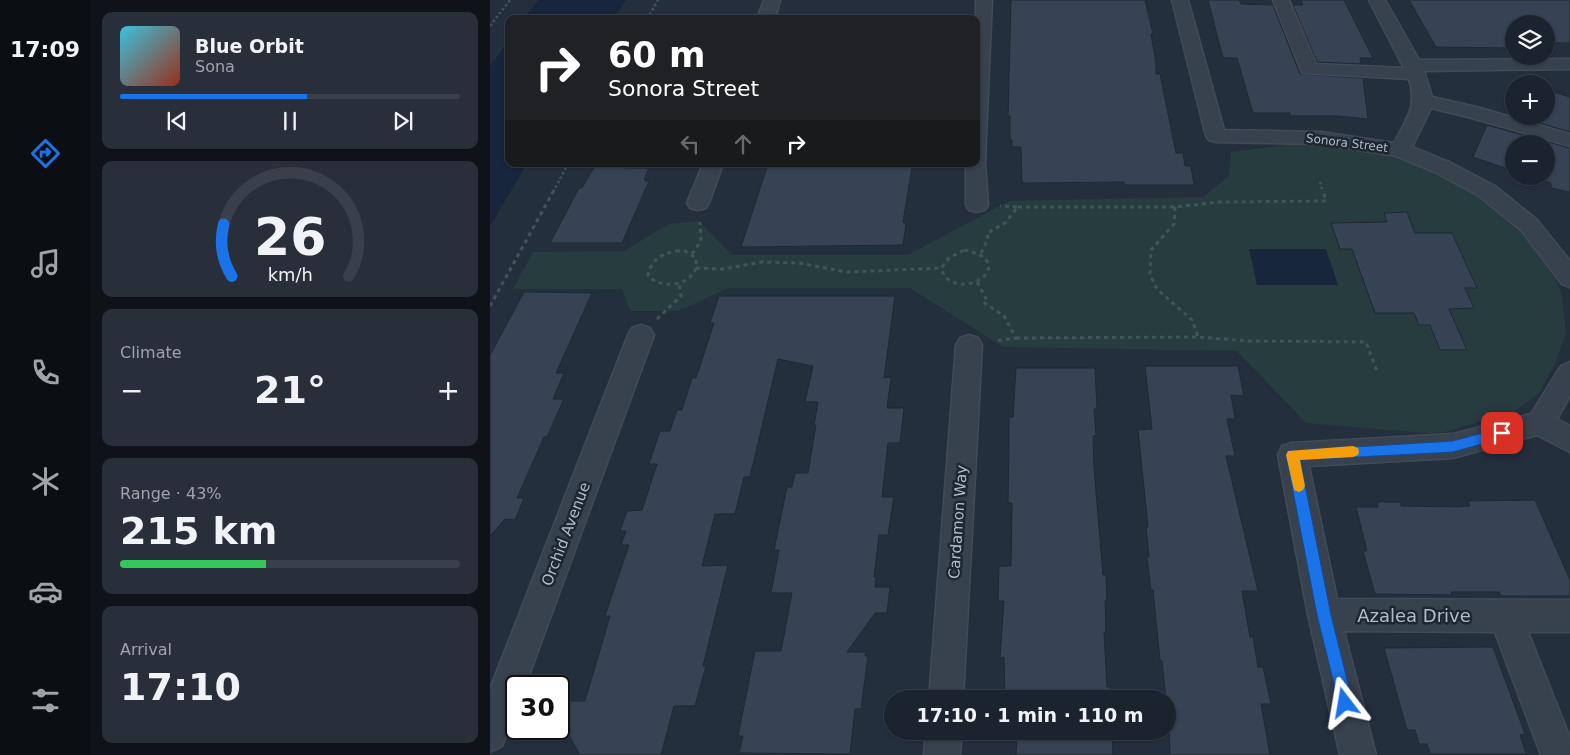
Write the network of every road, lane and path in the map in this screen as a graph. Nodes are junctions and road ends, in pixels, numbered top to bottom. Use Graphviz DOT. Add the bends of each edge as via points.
graph roads {
  1 [pos="510,0"];
  2 [pos="658,0"];
  3 [pos="772,0"];
  4 [pos="984,0"];
  5 [pos="1180,0"];
  6 [pos="1281,0"];
  7 [pos="1377,0"];
  8 [pos="649,15"];
  9 [pos="767,15"];
  10 [pos="490,26"];
  11 [pos="1570,64"];
  12 [pos="1414,70"];
  13 [pos="980,80"];
  14 [pos="1424,101"];
  15 [pos="1570,140"];
  16 [pos="1400,150"];
  17 [pos="566,167"];
  18 [pos="712,167"];
  19 [pos="976,167"];
  20 [pos="1320,182"];
  21 [pos="698,203"];
  22 [pos="977,205"];
  23 [pos="1018,207"];
  24 [pos="1175,207"];
  25 [pos="1547,248"];
  26 [pos="1570,248"];
  27 [pos="981,253"];
  28 [pos="692,254"];
  29 [pos="696,268"];
  30 [pos="942,268"];
  31 [pos="1570,278"];
  32 [pos="679,282"];
  33 [pos="977,282"];
  34 [pos="490,306"];
  35 [pos="641,335"];
  36 [pos="1198,337"];
  37 [pos="1016,338"];
  38 [pos="969,345"];
  39 [pos="1570,373"];
  40 [pos="1378,374"];
  41 [pos="1540,423"];
  42 [pos="1570,440"];
  43 [pos="1324,615"];
  44 [pos="1505,616"];
  45 [pos="1570,616"];
  46 [pos="947,690"];
  47 [pos="490,734"];
  48 [pos="943,740"];
  49 [pos="942,755"];
  50 [pos="1358,755"];
  51 [pos="1559,755"];
  1 -- 10 [label="path"];
  2 -- 8 [label="path"];
  3 -- 9 [label="street"];
  4 -- 13 [label="street"];
  5 -- 16 [label="street, Sonora Street" via="1216,136 1321,138"];
  6 -- 12 [label="street" via="1309,70"];
  7 -- 12 [label="street"];
  11 -- 12 [label="street"];
  12 -- 14 [label="street"];
  14 -- 15 [label="street"];
  14 -- 16 [label="street"];
  16 -- 25 [label="street, Sonora Street" via="1487,191 1529,225"];
  17 -- 34 [label="path"];
  18 -- 21 [label="street"];
  19 -- 22 [label="street"];
  20 -- 24 [label="path" via="1326,201 1219,202"];
  21 -- 28 [label="path" via="701,241"];
  22 -- 23 [label="path"];
  23 -- 24 [label="path"];
  23 -- 27 [label="path" via="1012,219 987,233 988,239"];
  24 -- 36 [label="path" via="1174,224 1151,250 1150,275 1157,289 1192,320"];
  25 -- 26 [label="street"];
  25 -- 31 [label="street, Sonora Street"];
  27 -- 30 [label="path" via="956,252"];
  27 -- 33 [label="path" via="990,267 984,278"];
  28 -- 29 [label="path"];
  28 -- 32 [label="path" via="676,251 651,262 648,276 652,281 659,284"];
  29 -- 30 [label="path" via="723,269 762,262 799,262 847,272"];
  29 -- 32 [label="path"];
  30 -- 33 [label="path" via="944,275 958,284"];
  32 -- 35 [label="path" via="681,296"];
  33 -- 37 [label="path" via="986,298 983,302 1000,310 1011,322"];
  35 -- 47 [label="street, Orchid Avenue"];
  36 -- 37 [label="path"];
  36 -- 40 [label="path" via="1248,341 1366,342"];
  37 -- 38 [label="path"];
  38 -- 46 [label="street, Cardamon Way"];
  39 -- 41 [label="street"];
  41 -- 42 [label="street"];
  41 -- 43 [label="street" via="1453,446 1292,455"];
  43 -- 44 [label="street, Azalea Drive"];
  43 -- 50 [label="street"];
  44 -- 45 [label="street, Azalea Drive"];
  44 -- 51 [label="street"];
  48 -- 49 [label="street"];
}
